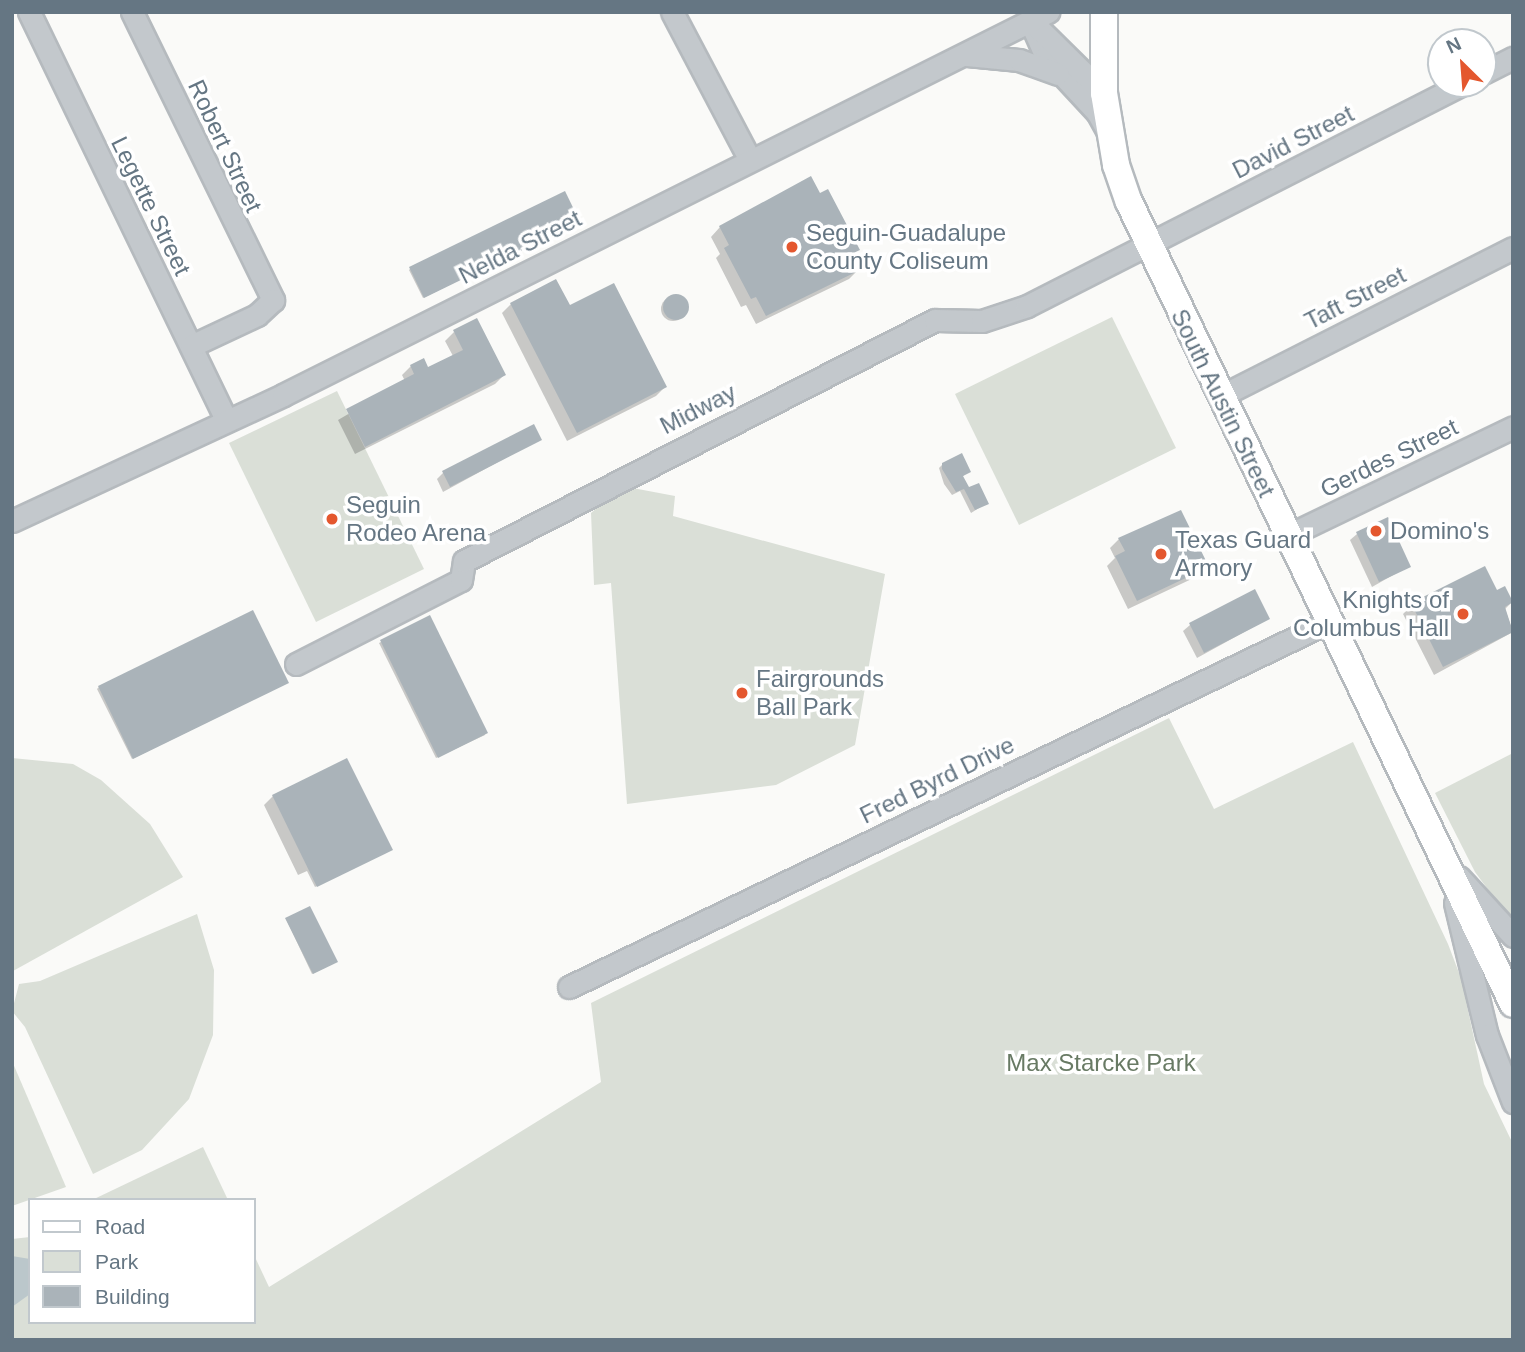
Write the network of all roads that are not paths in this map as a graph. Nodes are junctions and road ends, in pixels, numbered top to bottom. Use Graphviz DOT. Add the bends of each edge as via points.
graph roads {
  1 [pos="29,12"];
  2 [pos="132,12"];
  3 [pos="672,12"];
  4 [pos="1104,12"];
  5 [pos="1035,15"];
  6 [pos="965,55"];
  7 [pos="1513,58"];
  8 [pos="1497,66"];
  9 [pos="1058,74"];
  10 [pos="1104,93"];
  11 [pos="1435,98"];
  12 [pos="1110,136"];
  13 [pos="750,160"];
  14 [pos="1148,246"];
  15 [pos="1513,247"];
  16 [pos="191,346"];
  17 [pos="1221,396"];
  18 [pos="227,421"];
  19 [pos="1513,427"];
  20 [pos="12,521"];
  21 [pos="1287,536"];
  22 [pos="1328,622"];
  23 [pos="296,664"];
  24 [pos="1439,854"];
  25 [pos="1513,936"];
  26 [pos="569,987"];
  27 [pos="1513,1004"];
  28 [pos="1513,1102"];
  1 -- 16 [label="street, Legette Street"];
  2 -- 16 [label="street, Robert Street" via="273,300 257,315"];
  3 -- 13 [label="street"];
  4 -- 10 [label="main road, South Austin Street"];
  5 -- 6 [label="street, Nelda Street"];
  5 -- 9 [label="street"];
  5 -- 10 [label="street"];
  6 -- 9 [label="street" via="1019,60"];
  6 -- 13 [label="street, Nelda Street"];
  7 -- 8 [label="street"];
  9 -- 12 [label="street" via="1097,112"];
  10 -- 12 [label="main road, South Austin Street"];
  11 -- 14 [label="street, David Street"];
  12 -- 14 [label="main road, South Austin Street"];
  13 -- 18 [label="street, Nelda Street"];
  14 -- 17 [label="main road, South Austin Street"];
  14 -- 23 [label="street, Midway" via="996,318 935,320 475,554 464,561 461,580"];
  15 -- 17 [label="street, Taft Street"];
  16 -- 18 [label="street, Legette Street"];
  17 -- 21 [label="main road, South Austin Street"];
  18 -- 20 [label="street, Nelda Street"];
  19 -- 21 [label="street, Gerdes Street"];
  21 -- 22 [label="main road, South Austin Street"];
  22 -- 24 [label="main road, South Austin Street"];
  22 -- 26 [label="street, Fred Byrd Drive"];
  24 -- 25 [label="street"];
  24 -- 27 [label="main road, South Austin Street"];
  24 -- 28 [label="street" via="1487,1035"];
}
